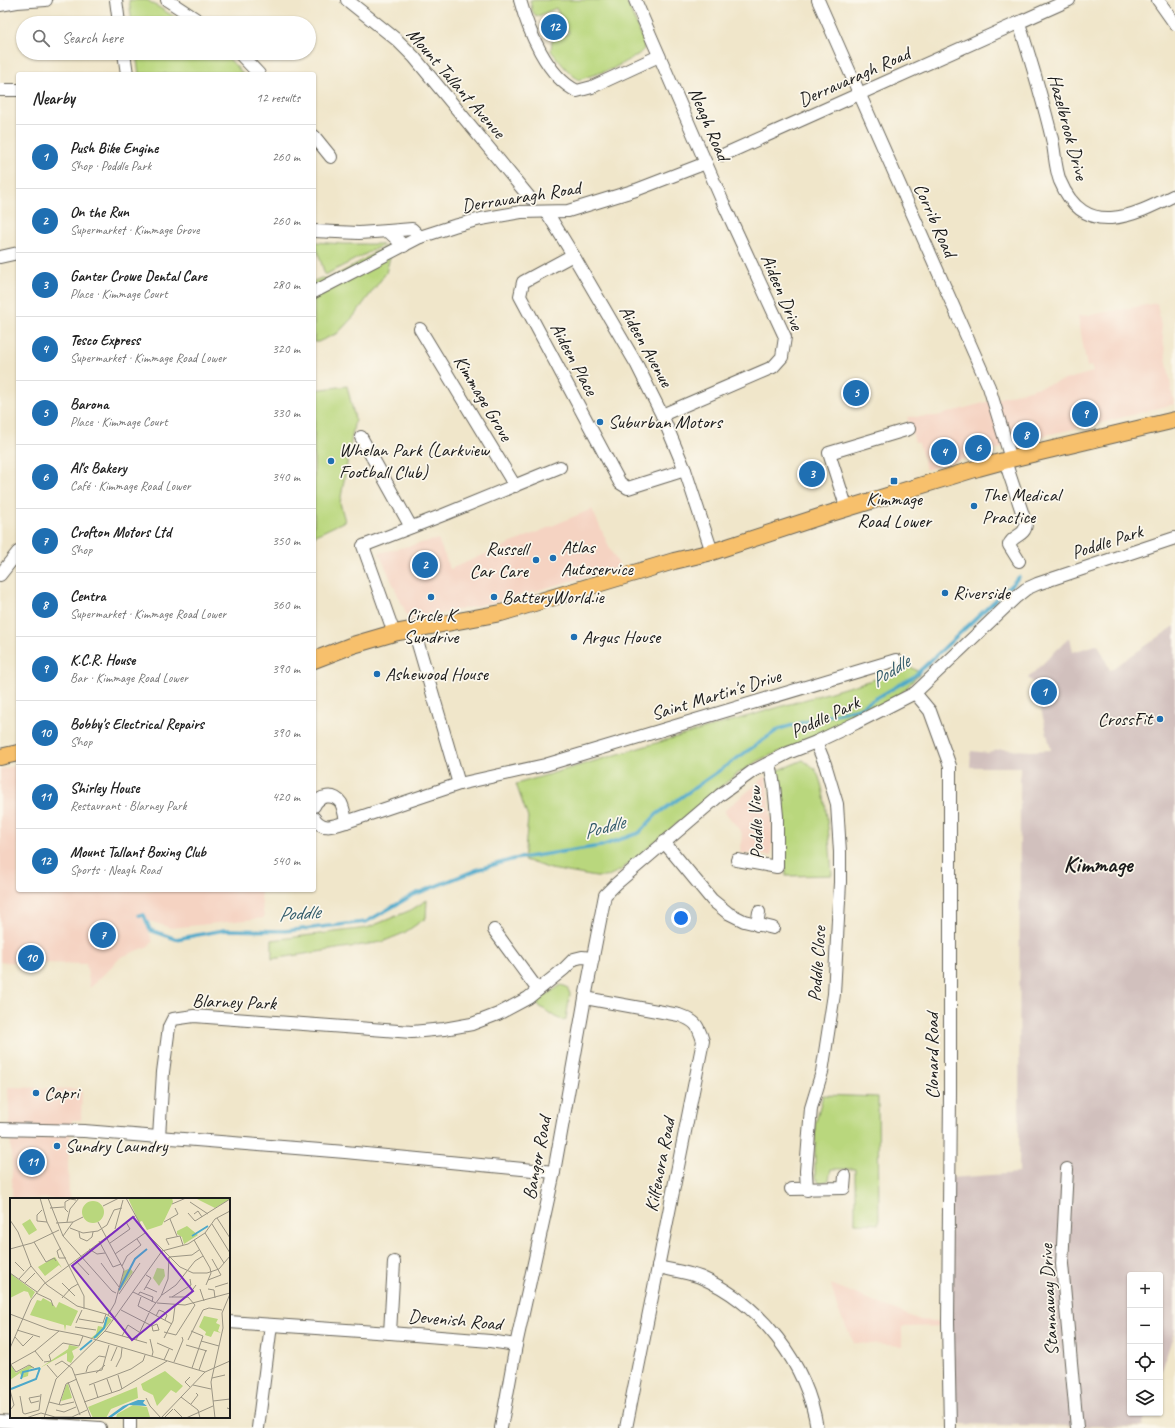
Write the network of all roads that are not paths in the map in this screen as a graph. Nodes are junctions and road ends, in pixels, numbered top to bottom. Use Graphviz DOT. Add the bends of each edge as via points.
graph roads {
  1 [pos="46,0"];
  2 [pos="116,0"];
  3 [pos="168,0"];
  4 [pos="347,0"];
  5 [pos="520,0"];
  6 [pos="635,0"];
  7 [pos="818,0"];
  8 [pos="1069,0"];
  9 [pos="1158,0"];
  10 [pos="0,5"];
  11 [pos="118,16"];
  12 [pos="192,16"];
  13 [pos="1019,23"];
  14 [pos="1175,24"];
  15 [pos="659,56"];
  16 [pos="125,60"];
  17 [pos="245,60"];
  18 [pos="127,72"];
  19 [pos="256,72"];
  20 [pos="1,90"];
  21 [pos="16,90"];
  22 [pos="860,94"];
  23 [pos="316,138"];
  24 [pos="723,155"];
  25 [pos="331,157"];
  26 [pos="706,163"];
  27 [pos="1175,195"];
  28 [pos="530,198"];
  29 [pos="725,207"];
  30 [pos="546,212"];
  31 [pos="316,231"];
  32 [pos="388,231"];
  33 [pos="420,238"];
  34 [pos="404,246"];
  35 [pos="16,253"];
  36 [pos="573,255"];
  37 [pos="0,256"];
  38 [pos="316,291"];
  39 [pos="420,329"];
  40 [pos="662,415"];
  41 [pos="1175,420"];
  42 [pos="909,429"];
  43 [pos="361,437"];
  44 [pos="1008,460"];
  45 [pos="560,467"];
  46 [pos="685,470"];
  47 [pos="515,486"];
  48 [pos="847,509"];
  49 [pos="411,527"];
  50 [pos="1175,538"];
  51 [pos="712,552"];
  52 [pos="16,555"];
  53 [pos="1019,561"];
  54 [pos="0,575"];
  55 [pos="414,630"];
  56 [pos="394,634"];
  57 [pos="316,659"];
  58 [pos="896,660"];
  59 [pos="915,693"];
  60 [pos="816,742"];
  61 [pos="16,753"];
  62 [pos="0,757"];
  63 [pos="770,763"];
  64 [pos="459,784"];
  65 [pos="316,803"];
  66 [pos="316,820"];
  67 [pos="346,822"];
  68 [pos="664,842"];
  69 [pos="737,860"];
  70 [pos="605,895"];
  71 [pos="759,912"];
  72 [pos="757,924"];
  73 [pos="773,928"];
  74 [pos="494,930"];
  75 [pos="593,958"];
  76 [pos="538,990"];
  77 [pos="585,998"];
  78 [pos="0,1129"];
  79 [pos="159,1137"];
  80 [pos="1067,1169"];
  81 [pos="554,1172"];
  82 [pos="845,1176"];
  83 [pos="791,1189"];
  84 [pos="807,1190"];
  85 [pos="394,1262"];
  86 [pos="658,1267"];
  87 [pos="230,1322"];
  88 [pos="271,1325"];
  89 [pos="390,1332"];
  90 [pos="516,1345"];
  91 [pos="0,1421"];
  92 [pos="100,1428"];
  93 [pos="258,1428"];
  94 [pos="501,1428"];
  95 [pos="626,1428"];
  96 [pos="817,1428"];
  97 [pos="950,1428"];
  98 [pos="1077,1428"];
  1 -- 10 [label="street"];
  2 -- 11 [label="street"];
  3 -- 12 [label="street"];
  4 -- 28 [label="street, Mount Tallant Avenue" via="397,40 414,58"];
  5 -- 15 [label="street" via="530,29 547,63 563,82 576,91 592,87"];
  6 -- 15 [label="street, Neagh Road"];
  7 -- 22 [label="street, Corrib Road"];
  8 -- 13 [label="street"];
  9 -- 14 [label="street"];
  13 -- 22 [label="street, Derravaragh Road"];
  13 -- 27 [label="street, Hazelbrook Drive" via="1034,70 1060,180 1075,204 1085,212 1100,218 1120,217 1145,210"];
  15 -- 26 [label="street, Neagh Road"];
  16 -- 18 [label="street"];
  17 -- 19 [label="street"];
  20 -- 21 [label="street"];
  22 -- 24 [label="street, Derravaragh Road"];
  22 -- 44 [label="street, Corrib Road" via="989,387"];
  23 -- 25 [label="street"];
  26 -- 29 [label="street, Neagh Road"];
  26 -- 30 [label="street, Derravaragh Road" via="590,205 568,211"];
  29 -- 40 [label="street, Aideen Drive" via="785,337 782,357 773,367"];
  30 -- 33 [label="street, Derravaragh Road" via="521,212 481,219"];
  30 -- 36 [label="street, Aideen Avenue"];
  31 -- 32 [label="street" via="359,234"];
  32 -- 33 [label="street" via="412,229"];
  32 -- 34 [label="street"];
  33 -- 34 [label="street, Derravaragh Road"];
  34 -- 38 [label="street, Derravaragh Road"];
  35 -- 37 [label="street"];
  36 -- 40 [label="street, Aideen Avenue" via="637,365"];
  36 -- 46 [label="street, Aideen Place" via="523,282 520,296 620,483 628,488"];
  39 -- 47 [label="street, Kimmage Grove"];
  40 -- 46 [label="street, Aideen Avenue"];
  41 -- 44 [label="main road"];
  42 -- 48 [label="street" via="829,453"];
  43 -- 49 [label="street"];
  44 -- 48 [label="main road"];
  44 -- 53 [label="street, Corrib Road" via="1026,524 1023,533 1009,545"];
  45 -- 47 [label="street"];
  46 -- 51 [label="street, Aideen Avenue"];
  47 -- 49 [label="street"];
  48 -- 51 [label="main road"];
  49 -- 56 [label="street" via="363,546"];
  50 -- 59 [label="street, Poddle Park" via="1026,589"];
  51 -- 55 [label="main road" via="501,612"];
  52 -- 54 [label="street"];
  55 -- 56 [label="main road"];
  55 -- 64 [label="street"];
  56 -- 57 [label="main road" via="353,645"];
  58 -- 64 [label="street, Saint Martin's Drive" via="545,765"];
  59 -- 60 [label="street, Poddle Park"];
  59 -- 97 [label="street, Clonard Road" via="930,711 950,766"];
  60 -- 63 [label="street, Poddle Park"];
  60 -- 84 [label="street, Poddle Close" via="836,804 840,882 834,994 822,1072 811,1108"];
  61 -- 62 [label="main road"];
  63 -- 68 [label="street, Poddle Park" via="753,771 720,795"];
  63 -- 69 [label="street, Poddle View" via="777,816 777,868"];
  64 -- 67 [label="street, Saint Martin's Drive"];
  65 -- 67 [label="street" via="322,797 336,798 342,806"];
  66 -- 67 [label="street, Saint Martin's Drive" via="327,827"];
  68 -- 70 [label="street, Poddle Park"];
  68 -- 72 [label="street" via="712,900 728,913"];
  70 -- 75 [label="street, Bangor Road"];
  71 -- 72 [label="street"];
  72 -- 73 [label="street"];
  74 -- 76 [label="street"];
  75 -- 76 [label="street" via="574,959"];
  75 -- 77 [label="street, Bangor Road"];
  76 -- 79 [label="street, Blarney Park" via="498,1014 472,1024 412,1032 194,1016 173,1019 169,1027 163,1072"];
  77 -- 81 [label="street, Bangor Road"];
  77 -- 86 [label="street, Kilfenora Road" via="690,1019 698,1026 703,1041"];
  78 -- 79 [label="street" via="84,1131"];
  79 -- 81 [label="street"];
  80 -- 98 [label="street, Stannaway Drive" via="1062,1264"];
  81 -- 90 [label="street, Bangor Road"];
  82 -- 84 [label="street" via="844,1188"];
  83 -- 84 [label="street"];
  85 -- 89 [label="street, Devenish Road"];
  86 -- 95 [label="street, Kilfenora Road"];
  86 -- 96 [label="street" via="699,1277 754,1312 769,1328 802,1376"];
  87 -- 88 [label="street, Devenish Road"];
  88 -- 89 [label="street, Devenish Road"];
  88 -- 93 [label="street"];
  89 -- 90 [label="street, Devenish Road"];
  90 -- 94 [label="street, Bangor Road"];
  91 -- 92 [label="street"];
}
